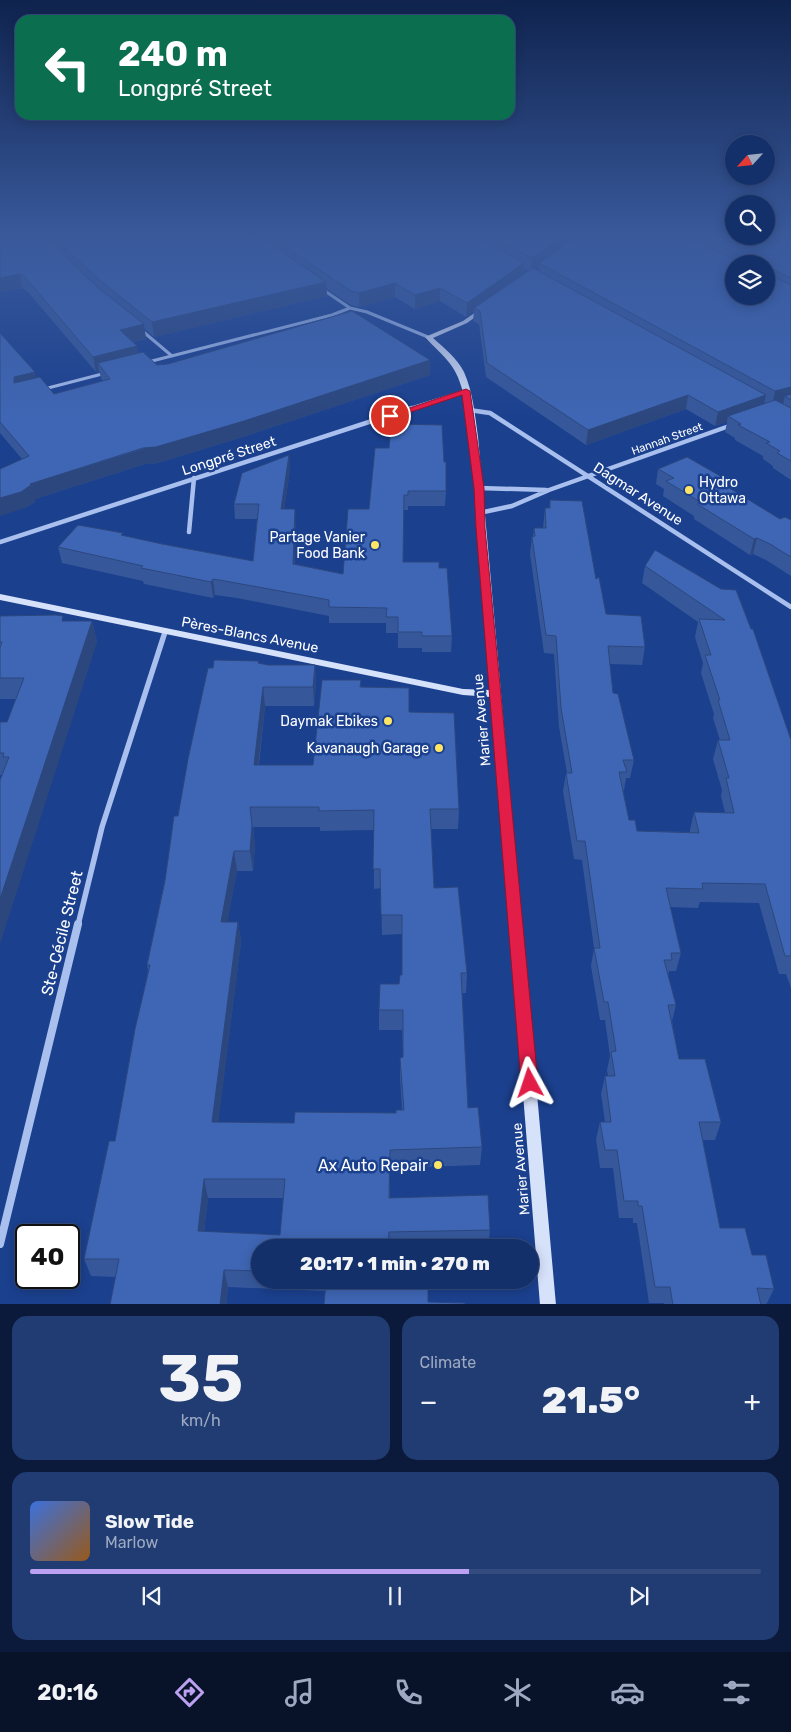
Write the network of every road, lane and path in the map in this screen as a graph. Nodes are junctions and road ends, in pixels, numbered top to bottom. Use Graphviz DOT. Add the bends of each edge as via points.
graph roads {
  1 [pos="336,298"];
  2 [pos="494,302"];
  3 [pos="350,308"];
  4 [pos="138,328"];
  5 [pos="428,337"];
  6 [pos="172,356"];
  7 [pos="144,364"];
  8 [pos="115,371"];
  9 [pos="38,390"];
  10 [pos="466,391"];
  11 [pos="469,410"];
  12 [pos="733,425"];
  13 [pos="590,476"];
  14 [pos="194,478"];
  15 [pos="479,488"];
  16 [pos="548,490"];
  17 [pos="479,513"];
  18 [pos="189,532"];
  19 [pos="0,542"];
  20 [pos="0,598"];
  21 [pos="791,608"];
  22 [pos="165,632"];
  23 [pos="495,694"];
  24 [pos="0,1244"];
  25 [pos="548,1304"];
  1 -- 3 [label="street"];
  2 -- 5 [label="street" via="465,322"];
  3 -- 5 [label="street"];
  3 -- 6 [label="street"];
  4 -- 6 [label="street"];
  5 -- 10 [label="street, Marier Avenue" via="461,372"];
  6 -- 7 [label="street"];
  8 -- 9 [label="street"];
  10 -- 11 [label="street, Marier Avenue"];
  10 -- 14 [label="street, Longpré Street"];
  11 -- 13 [label="street, Dagmar Avenue" via="490,413"];
  11 -- 15 [label="street, Marier Avenue"];
  12 -- 13 [label="street, Hannah Street"];
  13 -- 16 [label="street, Hannah Street"];
  13 -- 21 [label="street, Dagmar Avenue"];
  14 -- 18 [label="street"];
  14 -- 19 [label="street, Longpré Street"];
  15 -- 16 [label="street, Hannah Street"];
  15 -- 17 [label="street, Marier Avenue"];
  16 -- 17 [label="street, Hannah Street" via="512,506"];
  17 -- 23 [label="street, Marier Avenue"];
  20 -- 22 [label="street, Pères-Blancs Avenue"];
  22 -- 23 [label="street, Pères-Blancs Avenue" via="463,692"];
  22 -- 24 [label="street, Ste-Cécile Street" via="102,827"];
  23 -- 25 [label="street, Marier Avenue"];
}
